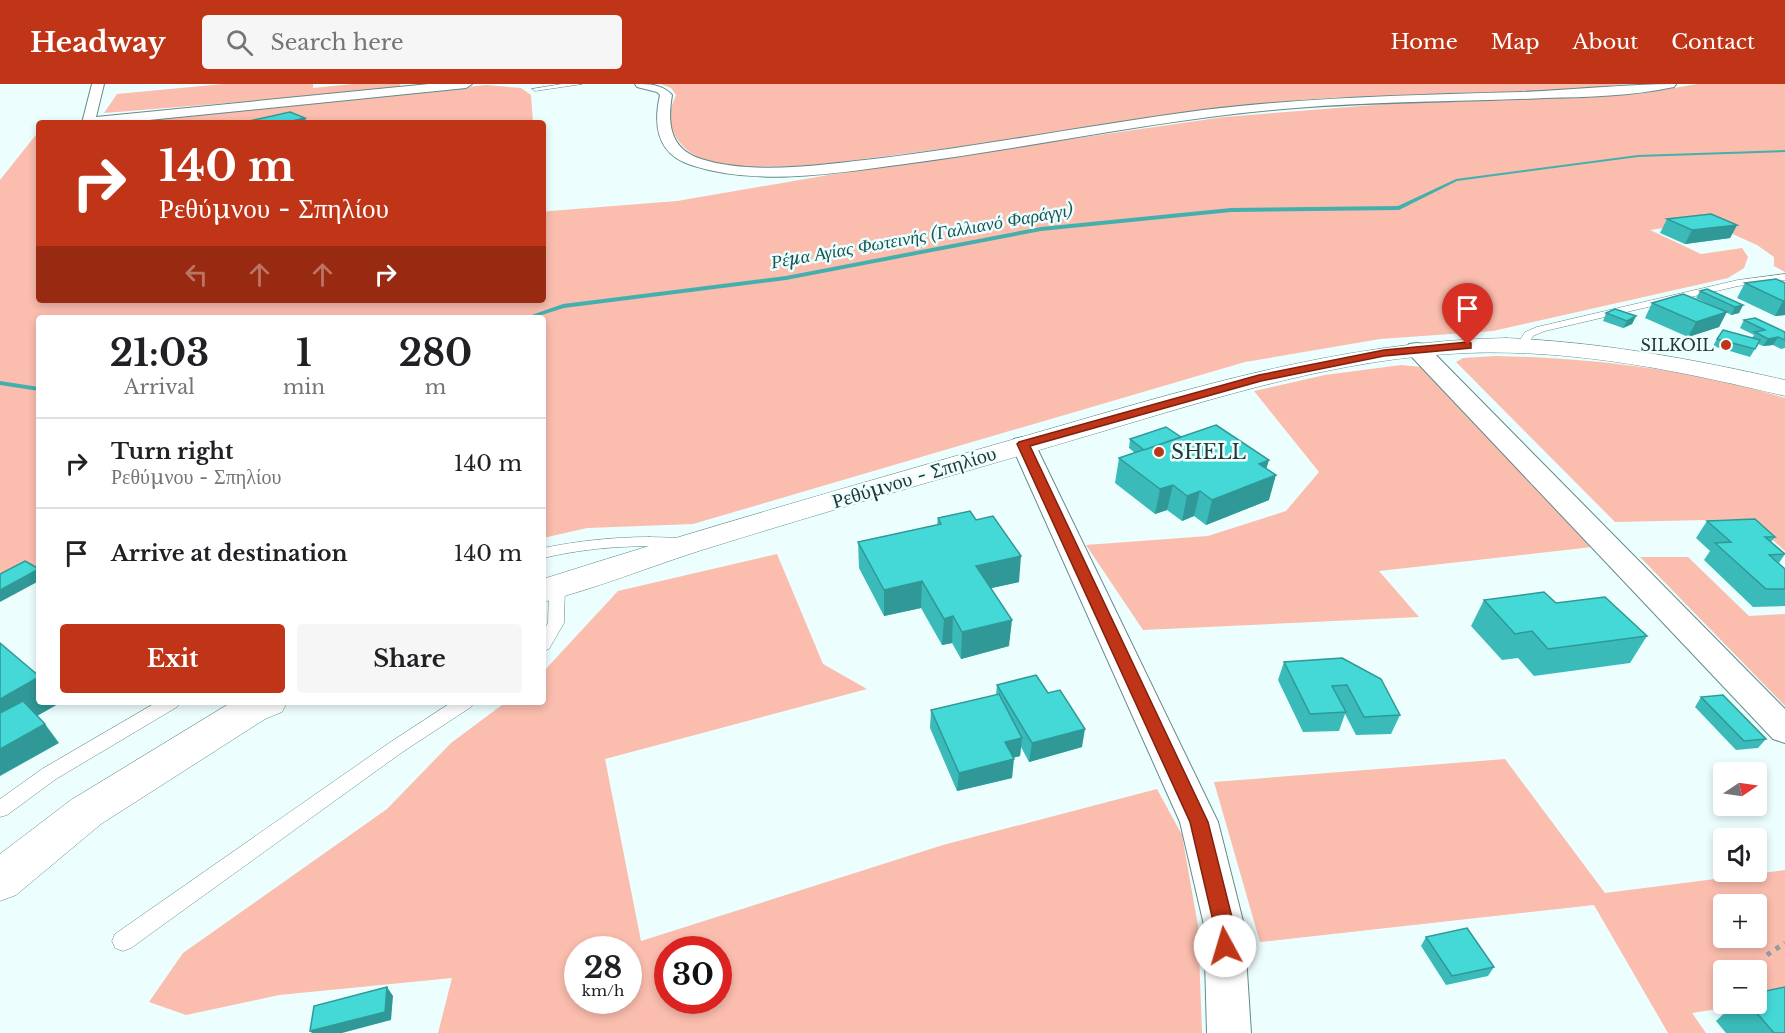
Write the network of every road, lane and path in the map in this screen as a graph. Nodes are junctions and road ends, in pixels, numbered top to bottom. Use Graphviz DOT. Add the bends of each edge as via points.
graph roads {
  1 [pos="98,84"];
  2 [pos="466,84"];
  3 [pos="579,84"];
  4 [pos="641,84"];
  5 [pos="1670,84"];
  6 [pos="535,89"];
  7 [pos="89,120"];
  8 [pos="108,120"];
  9 [pos="1785,277"];
  10 [pos="1522,346"];
  11 [pos="1417,349"];
  12 [pos="1785,388"];
  13 [pos="1023,444"];
  14 [pos="692,543"];
  15 [pos="546,553"];
  16 [pos="550,589"];
  17 [pos="546,640"];
  18 [pos="166,705"];
  19 [pos="261,705"];
  20 [pos="460,705"];
  21 [pos="1785,730"];
  22 [pos="0,809"];
  23 [pos="0,881"];
  24 [pos="123,940"];
  25 [pos="1785,943"];
  26 [pos="1767,955"];
  27 [pos="1229,1033"];
  1 -- 7 [label="street"];
  2 -- 8 [label="street"];
  3 -- 6 [label="lane"];
  4 -- 5 [label="street" via="661,89 666,95 662,127 669,144 679,154 706,165 732,169 792,170 916,158 1296,104 1593,92"];
  9 -- 10 [label="lane" via="1738,283 1541,328 1529,334"];
  10 -- 11 [label="main road, Ρεθύμνου - Σπηλίου"];
  10 -- 12 [label="main road, Ρεθύμνου - Σπηλίου" via="1638,357"];
  11 -- 13 [label="main road, Ρεθύμνου - Σπηλίου" via="1259,378"];
  11 -- 21 [label="street"];
  13 -- 14 [label="main road, Ρεθύμνου - Σπηλίου"];
  13 -- 27 [label="street" via="1199,822 1224,925"];
  14 -- 15 [label="lane" via="594,543"];
  14 -- 16 [label="main road, Ρεθύμνου - Σπηλίου"];
  16 -- 17 [label="lane" via="556,623"];
  18 -- 22 [label="lane" via="49,774"];
  19 -- 23 [label="main road" via="86,812"];
  20 -- 24 [label="lane"];
  25 -- 26 [label="path"];
}
